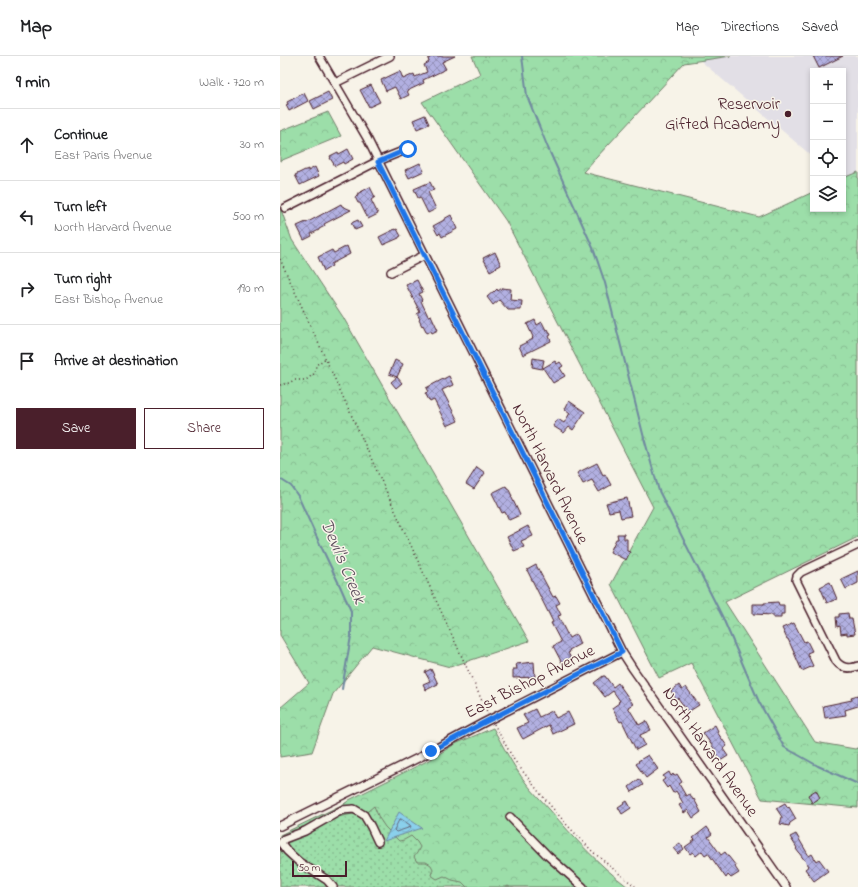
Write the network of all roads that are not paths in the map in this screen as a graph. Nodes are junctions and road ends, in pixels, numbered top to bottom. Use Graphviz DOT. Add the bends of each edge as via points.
graph roads {
  1 [pos="319,56"];
  2 [pos="390,56"];
  3 [pos="335,83"];
  4 [pos="408,149"];
  5 [pos="378,162"];
  6 [pos="285,208"];
  7 [pos="425,255"];
  8 [pos="391,272"];
  9 [pos="858,545"];
  10 [pos="622,652"];
  11 [pos="858,666"];
  12 [pos="510,817"];
  13 [pos="280,826"];
  14 [pos="378,842"];
  15 [pos="333,887"];
  16 [pos="583,887"];
  17 [pos="786,887"];
  1 -- 3 [label="street, North Harvard Avenue"];
  2 -- 3 [label="street"];
  3 -- 5 [label="street, North Harvard Avenue"];
  4 -- 5 [label="street"];
  5 -- 6 [label="street"];
  5 -- 7 [label="street, North Harvard Avenue"];
  7 -- 8 [label="street"];
  7 -- 10 [label="street, North Harvard Avenue"];
  9 -- 11 [label="street" via="802,571 796,578 836,661 844,667"];
  10 -- 13 [label="street, East Bishop Avenue" via="422,756"];
  10 -- 17 [label="street, North Harvard Avenue"];
  12 -- 16 [label="street"];
  14 -- 15 [label="street" via="364,815 354,809 342,810 305,831 284,839 281,843 287,851"];
}
